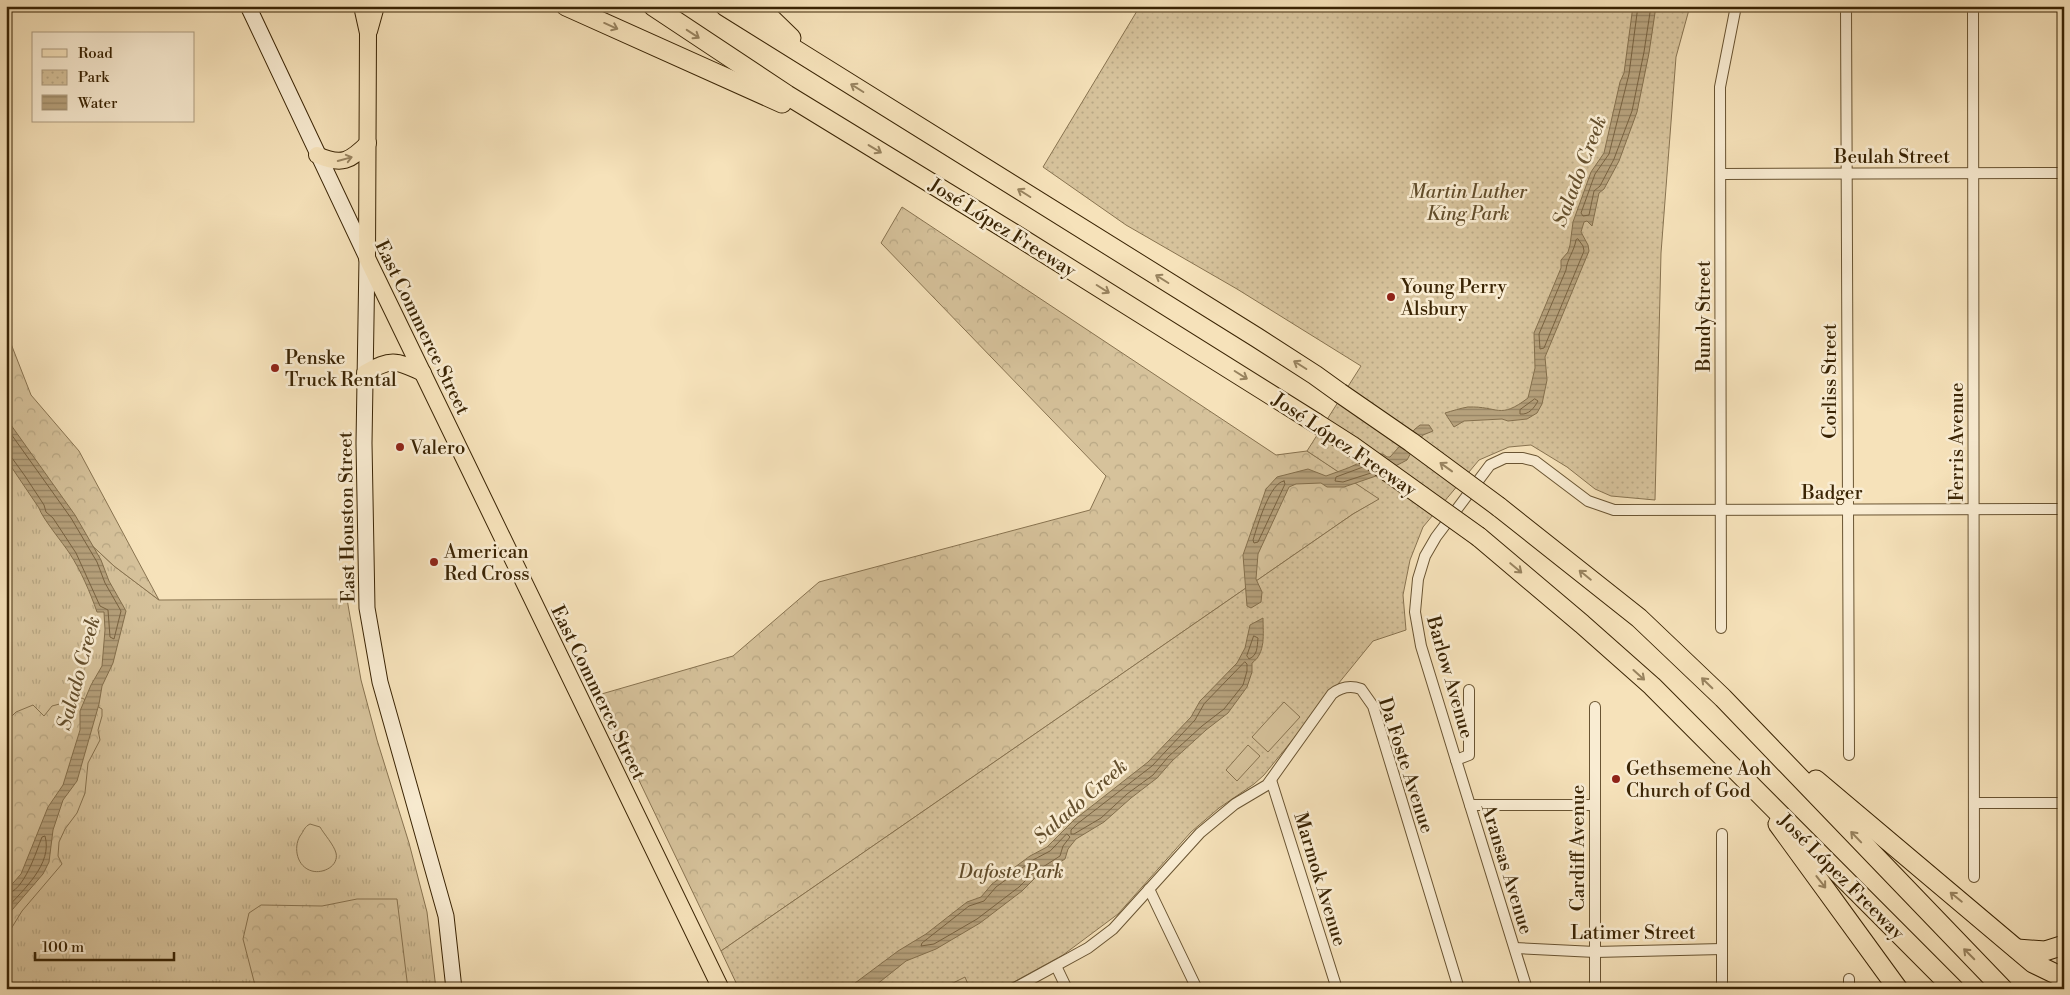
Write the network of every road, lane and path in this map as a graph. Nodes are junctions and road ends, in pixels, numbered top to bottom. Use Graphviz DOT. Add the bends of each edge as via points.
graph roads {
  1 [pos="248,6"];
  2 [pos="362,6"];
  3 [pos="376,6"];
  4 [pos="566,6"];
  5 [pos="653,6"];
  6 [pos="725,6"];
  7 [pos="758,6"];
  8 [pos="1736,6"];
  9 [pos="1846,6"];
  10 [pos="1973,6"];
  11 [pos="368,33"];
  12 [pos="817,63"];
  13 [pos="848,132"];
  14 [pos="368,143"];
  15 [pos="318,155"];
  16 [pos="1973,173"];
  17 [pos="2064,173"];
  18 [pos="1721,174"];
  19 [pos="1847,174"];
  20 [pos="367,258"];
  21 [pos="365,373"];
  22 [pos="423,373"];
  23 [pos="1600,506"];
  24 [pos="1720,509"];
  25 [pos="1974,509"];
  26 [pos="1847,510"];
  27 [pos="2064,510"];
  28 [pos="1721,628"];
  29 [pos="1468,690"];
  30 [pos="1723,698"];
  31 [pos="1595,706"];
  32 [pos="1849,755"];
  33 [pos="1456,760"];
  34 [pos="1272,780"];
  35 [pos="1752,786"];
  36 [pos="1974,803"];
  37 [pos="2064,803"];
  38 [pos="1470,805"];
  39 [pos="1595,805"];
  40 [pos="1722,834"];
  41 [pos="1974,877"];
  42 [pos="1149,889"];
  43 [pos="2064,945"];
  44 [pos="1515,948"];
  45 [pos="1722,949"];
  46 [pos="2017,949"];
  47 [pos="1595,952"];
  48 [pos="1056,966"];
  49 [pos="2064,978"];
  50 [pos="454,989"];
  51 [pos="721,989"];
  52 [pos="1013,989"];
  53 [pos="1067,989"];
  54 [pos="1197,989"];
  55 [pos="1337,989"];
  56 [pos="1459,989"];
  57 [pos="1527,989"];
  58 [pos="1594,989"];
  59 [pos="1722,989"];
  60 [pos="1898,989"];
  61 [pos="1954,989"];
  62 [pos="2003,989"];
  1 -- 15 [label="main road, East Commerce Street"];
  2 -- 11 [label="main road, East Houston Street"];
  3 -- 11 [label="main road, East Houston Street"];
  4 -- 13 [label="highway, one-way"];
  5 -- 13 [label="highway, José López Freeway, one-way" via="786,95"];
  6 -- 12 [label="highway, José López Freeway"];
  7 -- 12 [label="highway"];
  8 -- 18 [label="street, Bundy Street" via="1720,87"];
  9 -- 19 [label="street, Corliss Street"];
  10 -- 16 [label="street, Ferris Avenue"];
  11 -- 14 [label="main road, East Houston Street"];
  30 -- 12 [label="highway, José López Freeway, one-way, bridge" via="1639,618 1411,442 1264,343"];
  13 -- 35 [label="highway, José López Freeway, one-way, bridge" via="1316,422 1479,537 1652,686"];
  15 -- 14 [label="main road, one-way" via="330,160 349,159"];
  14 -- 20 [label="main road, East Houston Street"];
  15 -- 20 [label="main road, East Commerce Street"];
  16 -- 17 [label="street, Beulah Street"];
  16 -- 19 [label="street, Beulah Street"];
  16 -- 25 [label="street, Ferris Avenue"];
  18 -- 19 [label="street, Beulah Street"];
  18 -- 24 [label="street, Bundy Street"];
  19 -- 26 [label="street, Corliss Street"];
  20 -- 21 [label="main road, East Houston Street"];
  20 -- 22 [label="main road, East Commerce Street"];
  21 -- 22 [label="main road" via="389,362 398,362"];
  21 -- 50 [label="main road, East Houston Street" via="367,608 380,682 446,916"];
  22 -- 51 [label="main road, East Commerce Street"];
  23 -- 24 [label="street, Badger" via="1614,510"];
  23 -- 33 [label="street, Barlow Avenue" via="1535,461 1506,458 1490,465 1479,477 1431,545 1418,579 1415,612 1421,646"];
  24 -- 26 [label="street, Badger"];
  24 -- 28 [label="street, Bundy Street"];
  25 -- 26 [label="street, Badger"];
  25 -- 27 [label="street, Badger"];
  25 -- 36 [label="street, Ferris Avenue"];
  26 -- 32 [label="street, Corliss Street"];
  29 -- 33 [label="street, Barlow Avenue" via="1469,755"];
  46 -- 30 [label="highway, one-way"];
  62 -- 30 [label="highway, José López Freeway, one-way"];
  31 -- 39 [label="street, Cardiff Avenue"];
  33 -- 38 [label="street, Aransas Avenue"];
  34 -- 42 [label="street, Da Foste Avenue" via="1213,821"];
  34 -- 55 [label="street, Marmok Avenue"];
  34 -- 56 [label="street, Da Foste Avenue" via="1332,694 1349,687 1365,693 1373,706"];
  35 -- 60 [label="highway, one-way"];
  35 -- 61 [label="highway, José López Freeway"];
  36 -- 37 [label="street"];
  36 -- 41 [label="street, Ferris Avenue"];
  38 -- 39 [label="street"];
  38 -- 44 [label="street, Aransas Avenue"];
  39 -- 47 [label="street, Cardiff Avenue"];
  40 -- 45 [label="street"];
  42 -- 48 [label="street, Da Foste Avenue" via="1101,939"];
  42 -- 54 [label="street"];
  43 -- 46 [label="highway" via="2044,951"];
  44 -- 47 [label="street, Latimer Street"];
  44 -- 57 [label="street, Aransas Avenue"];
  45 -- 47 [label="street, Latimer Street"];
  45 -- 59 [label="street"];
  46 -- 49 [label="highway" via="2033,964"];
  47 -- 58 [label="street, Cardiff Avenue"];
  48 -- 52 [label="street, Da Foste Avenue"];
  48 -- 53 [label="street"];
}
